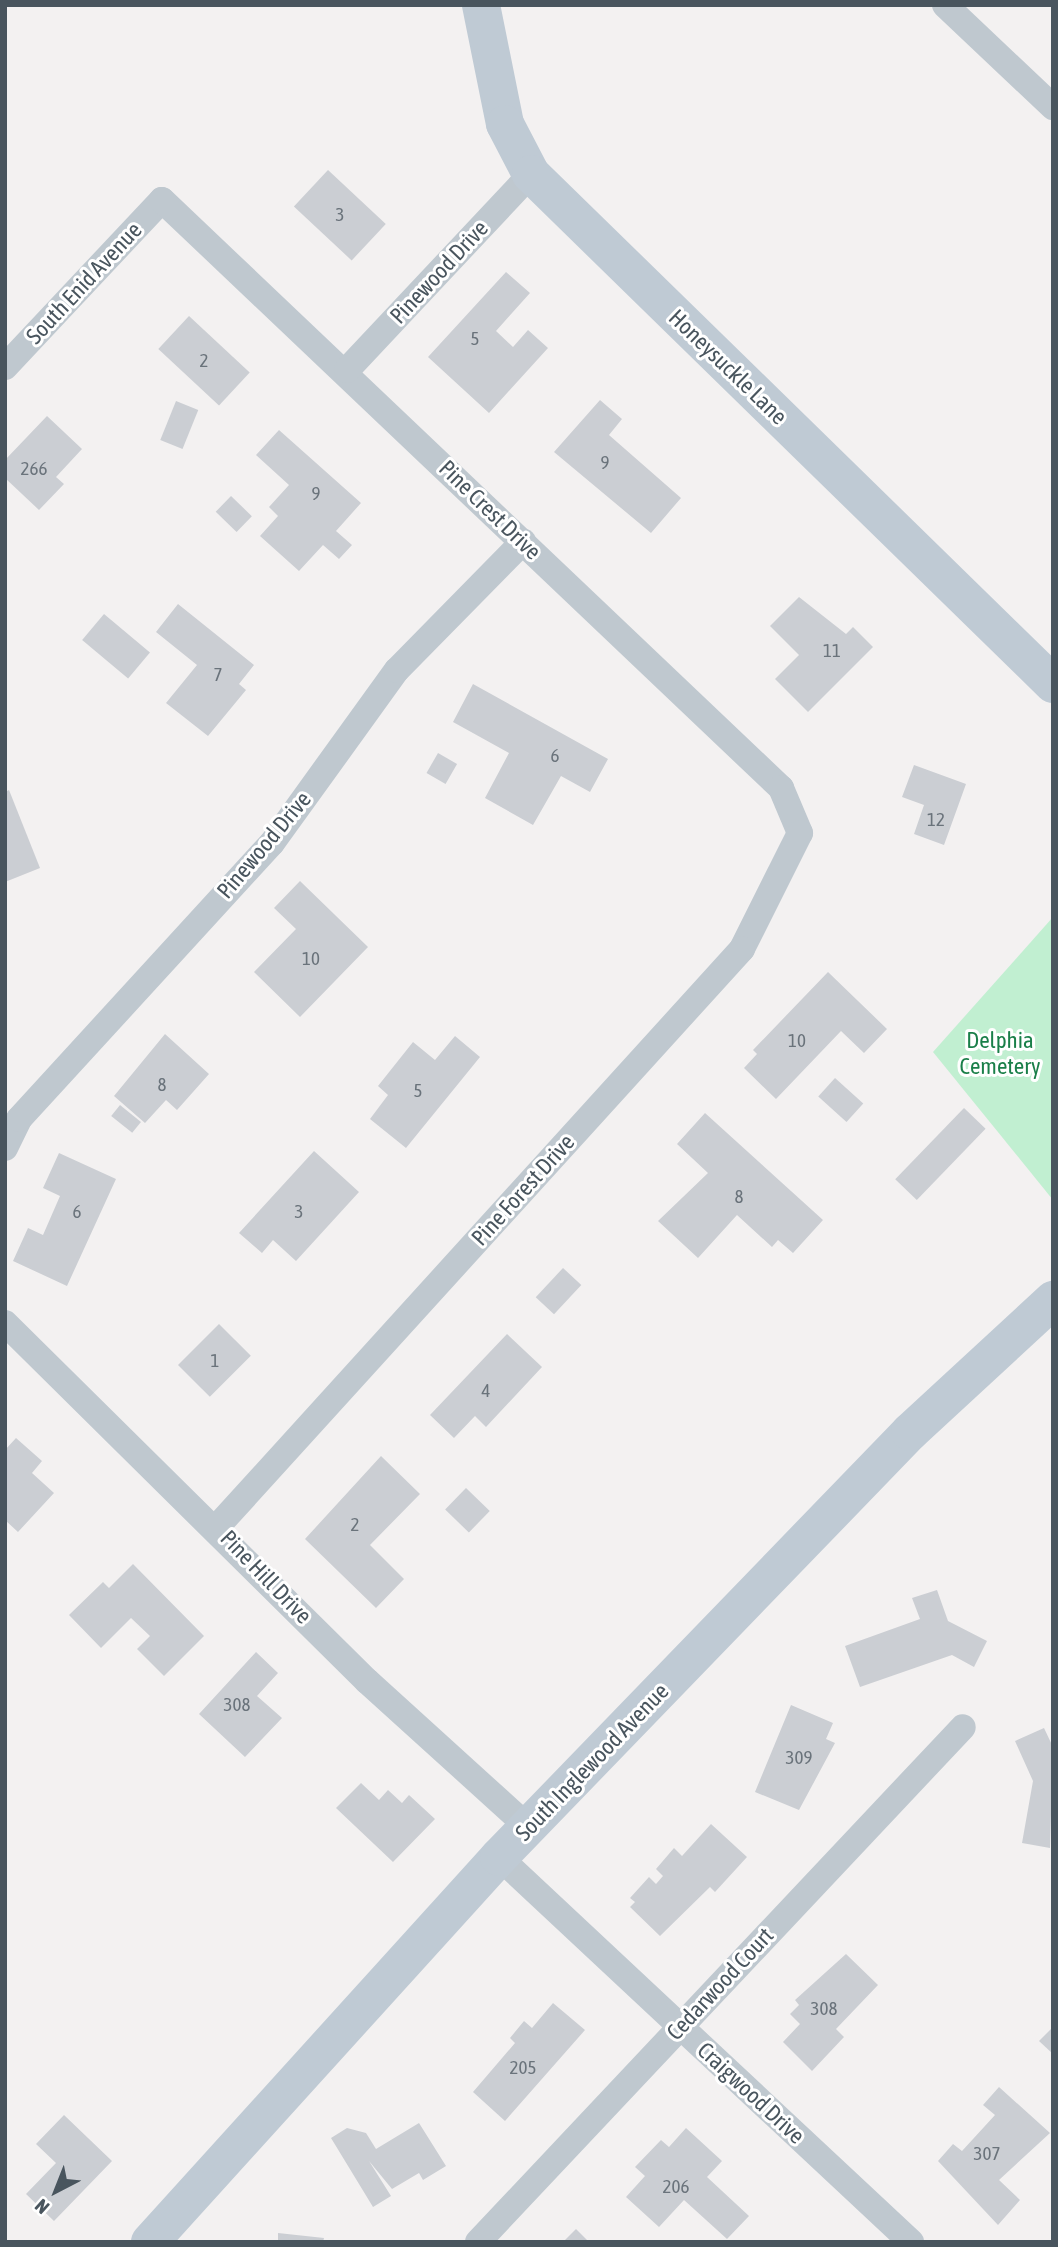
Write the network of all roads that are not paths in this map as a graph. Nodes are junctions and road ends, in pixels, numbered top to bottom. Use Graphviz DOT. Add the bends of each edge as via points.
graph roads {
  1 [pos="481,5"];
  2 [pos="945,5"];
  3 [pos="1053,107"];
  4 [pos="531,174"];
  5 [pos="162,200"];
  6 [pos="5,367"];
  7 [pos="347,370"];
  8 [pos="523,542"];
  9 [pos="1053,684"];
  10 [pos="800,833"];
  11 [pos="5,1148"];
  12 [pos="1053,1300"];
  13 [pos="5,1322"];
  14 [pos="217,1527"];
  15 [pos="962,1727"];
  16 [pos="529,1828"];
  17 [pos="499,1857"];
  18 [pos="680,2027"];
  19 [pos="150,2242"];
  20 [pos="478,2242"];
  21 [pos="911,2242"];
  1 -- 4 [label="street, Honeysuckle Lane" via="505,124"];
  2 -- 3 [label="street"];
  4 -- 7 [label="street, Pinewood Drive"];
  4 -- 9 [label="street, Honeysuckle Lane"];
  5 -- 6 [label="street, South Enid Avenue"];
  5 -- 7 [label="street, Pine Crest Drive"];
  7 -- 8 [label="street, Pine Crest Drive"];
  8 -- 10 [label="street, Pine Crest Drive" via="781,788"];
  8 -- 11 [label="street, Pinewood Drive" via="397,670 272,843 19,1119"];
  10 -- 14 [label="street, Pine Forest Drive" via="742,949"];
  12 -- 16 [label="street, South Inglewood Avenue" via="910,1432"];
  13 -- 14 [label="street, Pine Hill Drive"];
  14 -- 16 [label="street, Pine Hill Drive" via="367,1681"];
  15 -- 18 [label="street, Cedarwood Court"];
  16 -- 17 [label="street, South Inglewood Avenue"];
  17 -- 18 [label="street, Craigwood Drive"];
  17 -- 19 [label="street, South Inglewood Avenue"];
  18 -- 20 [label="street, Cedarwood Court"];
  18 -- 21 [label="street, Craigwood Drive"];
}
